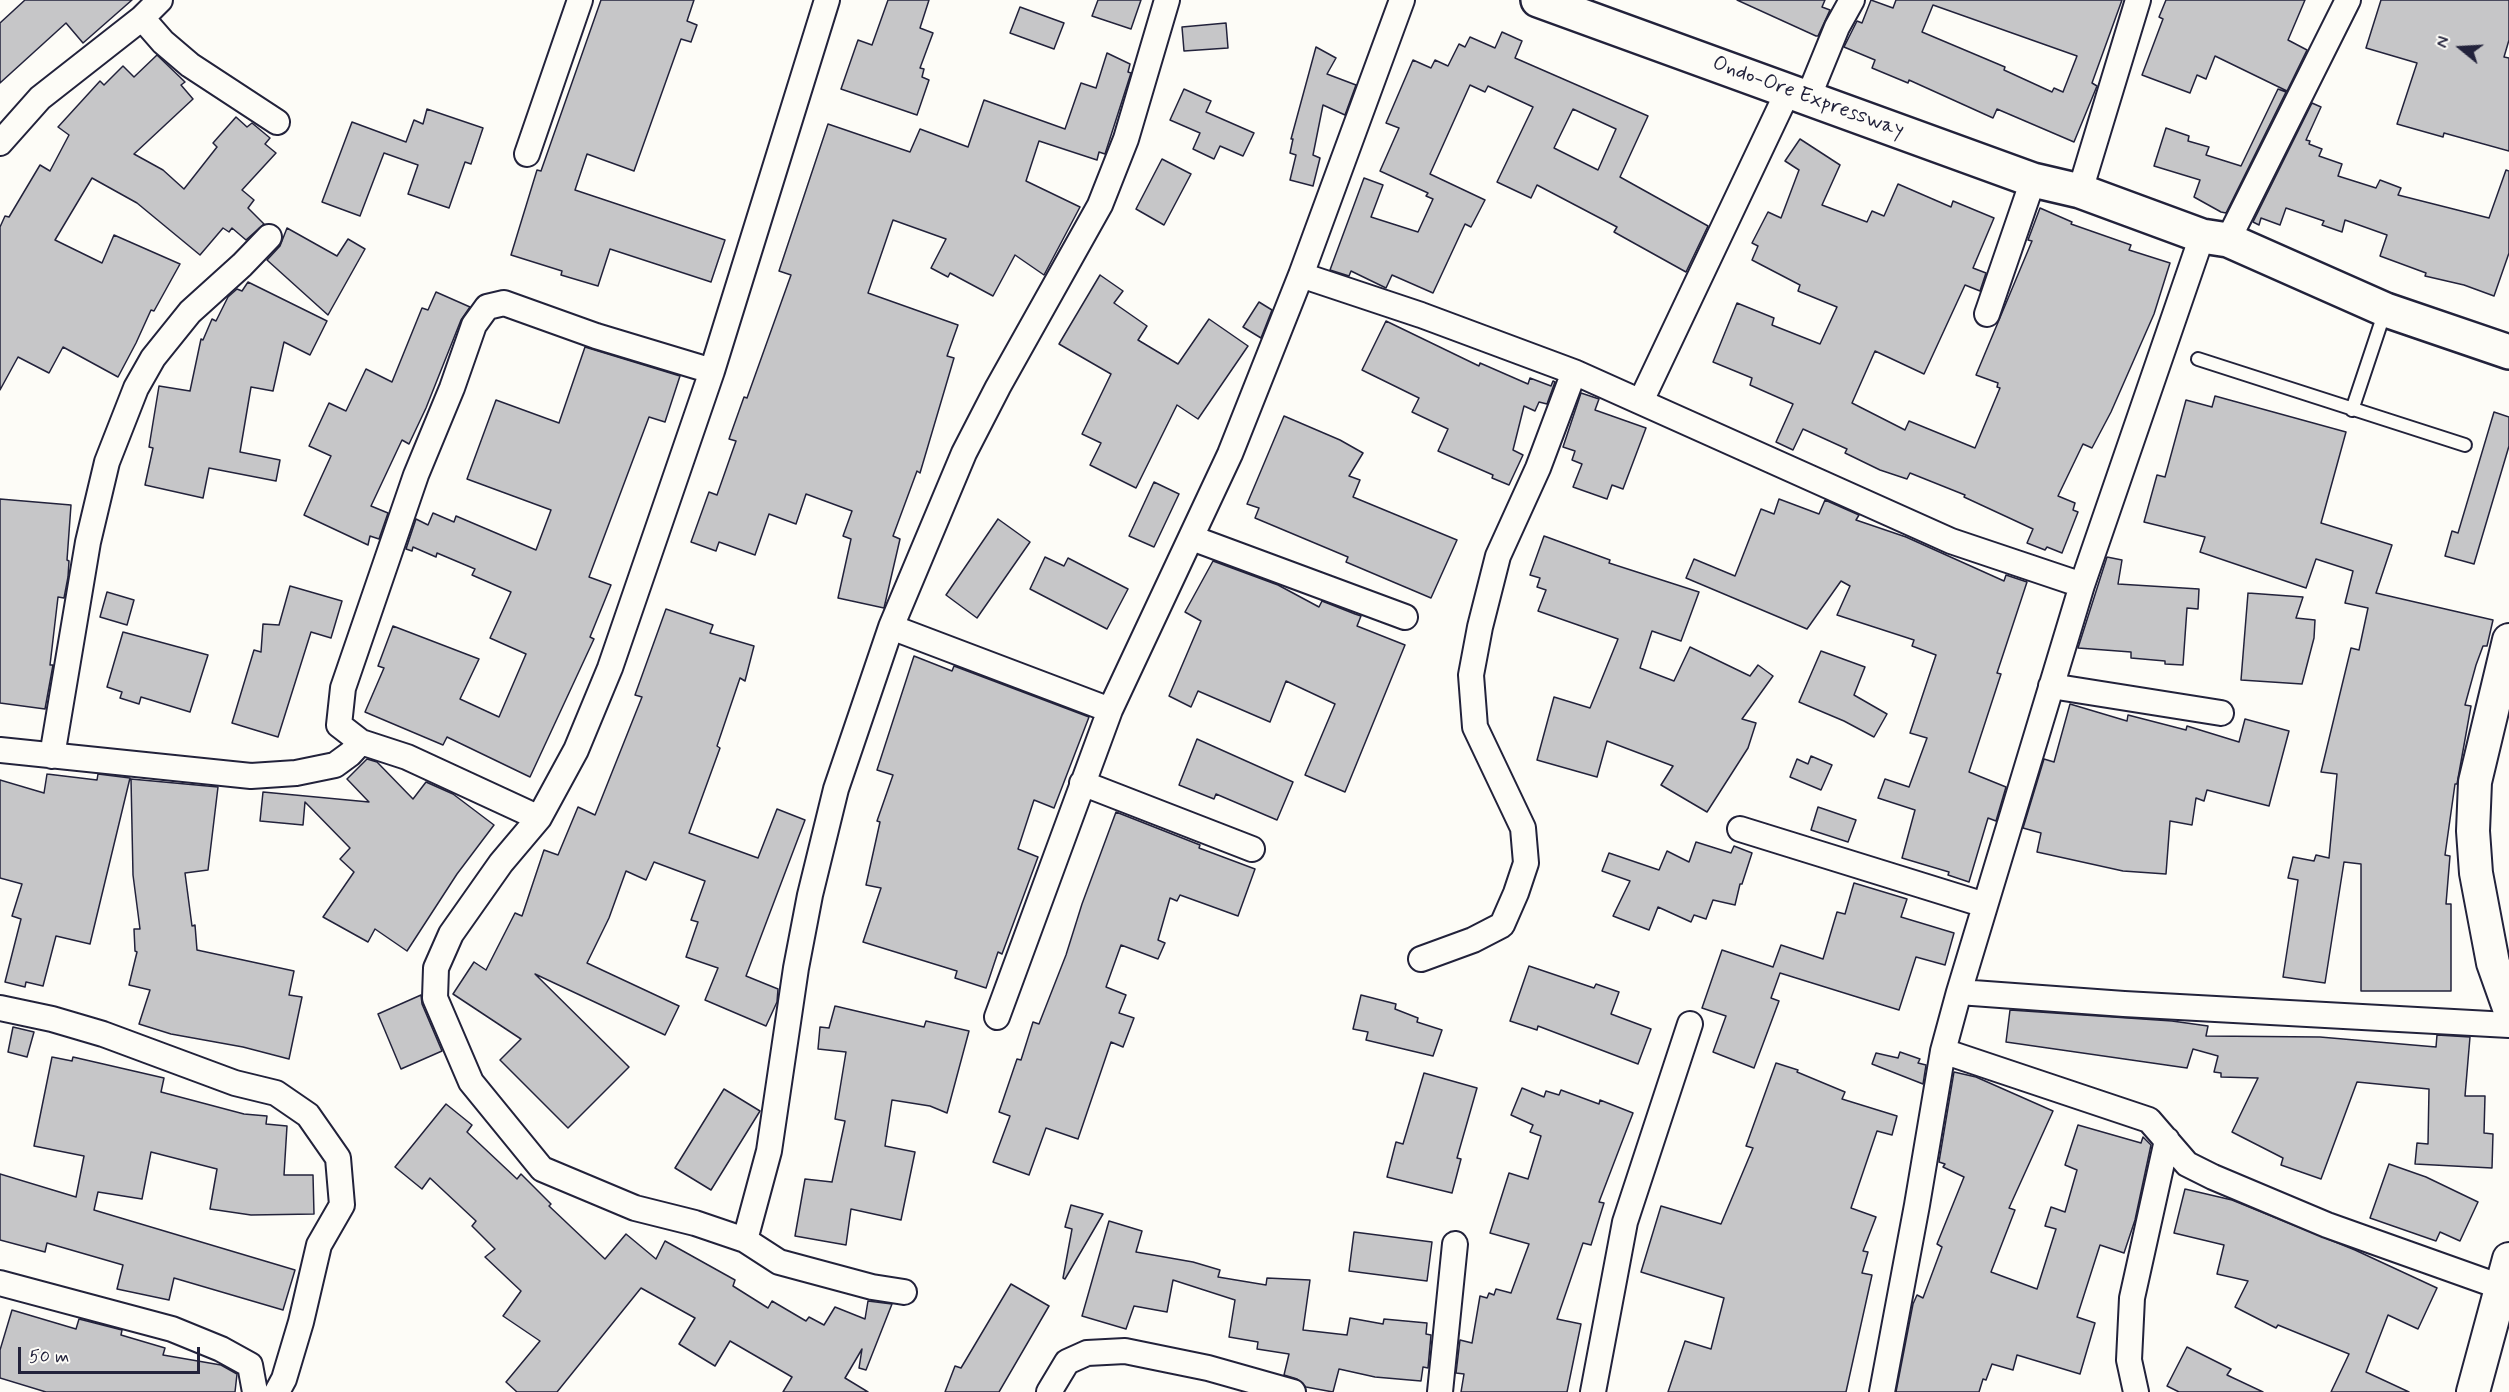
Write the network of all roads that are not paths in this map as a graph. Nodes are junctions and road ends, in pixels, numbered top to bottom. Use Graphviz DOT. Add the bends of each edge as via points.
graph roads {
  1 [pos="160,0"];
  2 [pos="580,0"];
  3 [pos="827,0"];
  4 [pos="1167,0"];
  5 [pos="1402,0"];
  6 [pos="1538,0"];
  7 [pos="1852,0"];
  8 [pos="2138,0"];
  9 [pos="2348,0"];
  10 [pos="142,18"];
  11 [pos="1798,94"];
  12 [pos="278,122"];
  13 [pos="0,143"];
  14 [pos="527,154"];
  15 [pos="2033,180"];
  16 [pos="2080,191"];
  17 [pos="269,237"];
  18 [pos="2215,238"];
  19 [pos="1301,275"];
  20 [pos="2385,310"];
  21 [pos="1987,314"];
  22 [pos="2509,352"];
  23 [pos="2198,359"];
  24 [pos="712,371"];
  25 [pos="1574,372"];
  26 [pos="1641,401"];
  27 [pos="2352,410"];
  28 [pos="2465,445"];
  29 [pos="1192,538"];
  30 [pos="2082,585"];
  31 [pos="1405,617"];
  32 [pos="891,627"];
  33 [pos="2509,639"];
  34 [pos="2051,686"];
  35 [pos="1110,710"];
  36 [pos="2221,713"];
  37 [pos="362,742"];
  38 [pos="0,750"];
  39 [pos="52,756"];
  40 [pos="1082,783"];
  41 [pos="539,818"];
  42 [pos="1740,829"];
  43 [pos="1252,849"];
  44 [pos="1985,905"];
  45 [pos="1421,959"];
  46 [pos="1959,992"];
  47 [pos="0,1008"];
  48 [pos="2509,1008"];
  49 [pos="998,1017"];
  50 [pos="1690,1024"];
  51 [pos="2509,1025"];
  52 [pos="1943,1051"];
  53 [pos="2167,1140"];
  54 [pos="745,1240"];
  55 [pos="1455,1244"];
  56 [pos="2505,1273"];
  57 [pos="0,1283"];
  58 [pos="904,1292"];
  59 [pos="255,1392"];
  60 [pos="277,1392"];
  61 [pos="1050,1392"];
  62 [pos="1293,1392"];
  63 [pos="1440,1392"];
  64 [pos="1593,1392"];
  65 [pos="1882,1392"];
  66 [pos="2136,1392"];
  67 [pos="2473,1392"];
  1 -- 10 [label="street"];
  2 -- 14 [label="street"];
  3 -- 24 [label="street"];
  4 -- 32 [label="street" via="1126,139 1100,205 964,453"];
  5 -- 19 [label="street"];
  6 -- 11 [label="main road, Ondo-Ore Expressway"];
  7 -- 11 [label="street"];
  8 -- 16 [label="street"];
  9 -- 18 [label="street"];
  10 -- 12 [label="street" via="190,65"];
  10 -- 13 [label="street" via="40,98"];
  11 -- 15 [label="main road, Ondo-Ore Expressway"];
  11 -- 26 [label="street"];
  15 -- 16 [label="main road, Ondo-Ore Expressway"];
  15 -- 21 [label="street"];
  16 -- 18 [label="main road, Ondo-Ore Expressway"];
  17 -- 39 [label="street" via="190,312 153,358 136,388 107,462 88,542"];
  18 -- 20 [label="main road, Ondo-Ore Expressway"];
  18 -- 30 [label="street"];
  19 -- 25 [label="street"];
  19 -- 29 [label="street"];
  20 -- 22 [label="main road, Ondo-Ore Expressway"];
  20 -- 27 [label="lane"];
  23 -- 27 [label="lane"];
  24 -- 37 [label="street" via="504,303 487,307 474,325 416,475 343,688 339,725"];
  24 -- 41 [label="street" via="610,668 576,750"];
  25 -- 26 [label="street"];
  25 -- 45 [label="street" via="1538,468 1498,556 1471,675 1476,727 1523,828 1526,863 1502,926"];
  26 -- 30 [label="street" via="1951,541"];
  27 -- 28 [label="lane"];
  29 -- 31 [label="street"];
  29 -- 35 [label="street"];
  30 -- 34 [label="street"];
  32 -- 35 [label="street"];
  32 -- 54 [label="street" via="836,789 810,895 770,1151"];
  33 -- 48 [label="street" via="2475,782 2473,831 2476,873 2493,963"];
  34 -- 36 [label="street"];
  34 -- 44 [label="street"];
  35 -- 40 [label="street"];
  37 -- 39 [label="street" via="335,765 251,776"];
  37 -- 41 [label="street" via="407,757"];
  38 -- 39 [label="street"];
  40 -- 43 [label="street"];
  40 -- 49 [label="street"];
  41 -- 54 [label="street" via="501,863 451,934 436,968 435,998 471,1082 542,1169 635,1208"];
  42 -- 44 [label="street"];
  44 -- 46 [label="street"];
  46 -- 51 [label="street"];
  46 -- 52 [label="street"];
  47 -- 60 [label="street" via="104,1034 235,1083 276,1093 308,1115 338,1158 342,1205 319,1245 301,1322"];
  50 -- 64 [label="street" via="1625,1222"];
  52 -- 53 [label="street" via="2148,1120"];
  52 -- 65 [label="street"];
  53 -- 56 [label="street" via="2187,1164 2327,1225"];
  53 -- 66 [label="street" via="2132,1298 2129,1360"];
  54 -- 58 [label="street" via="779,1262"];
  55 -- 63 [label="street"];
  56 -- 67 [label="street"];
  57 -- 59 [label="street" via="172,1329 221,1349 250,1365"];
  61 -- 62 [label="street" via="1067,1362 1087,1353 1125,1351 1208,1368"];
}
